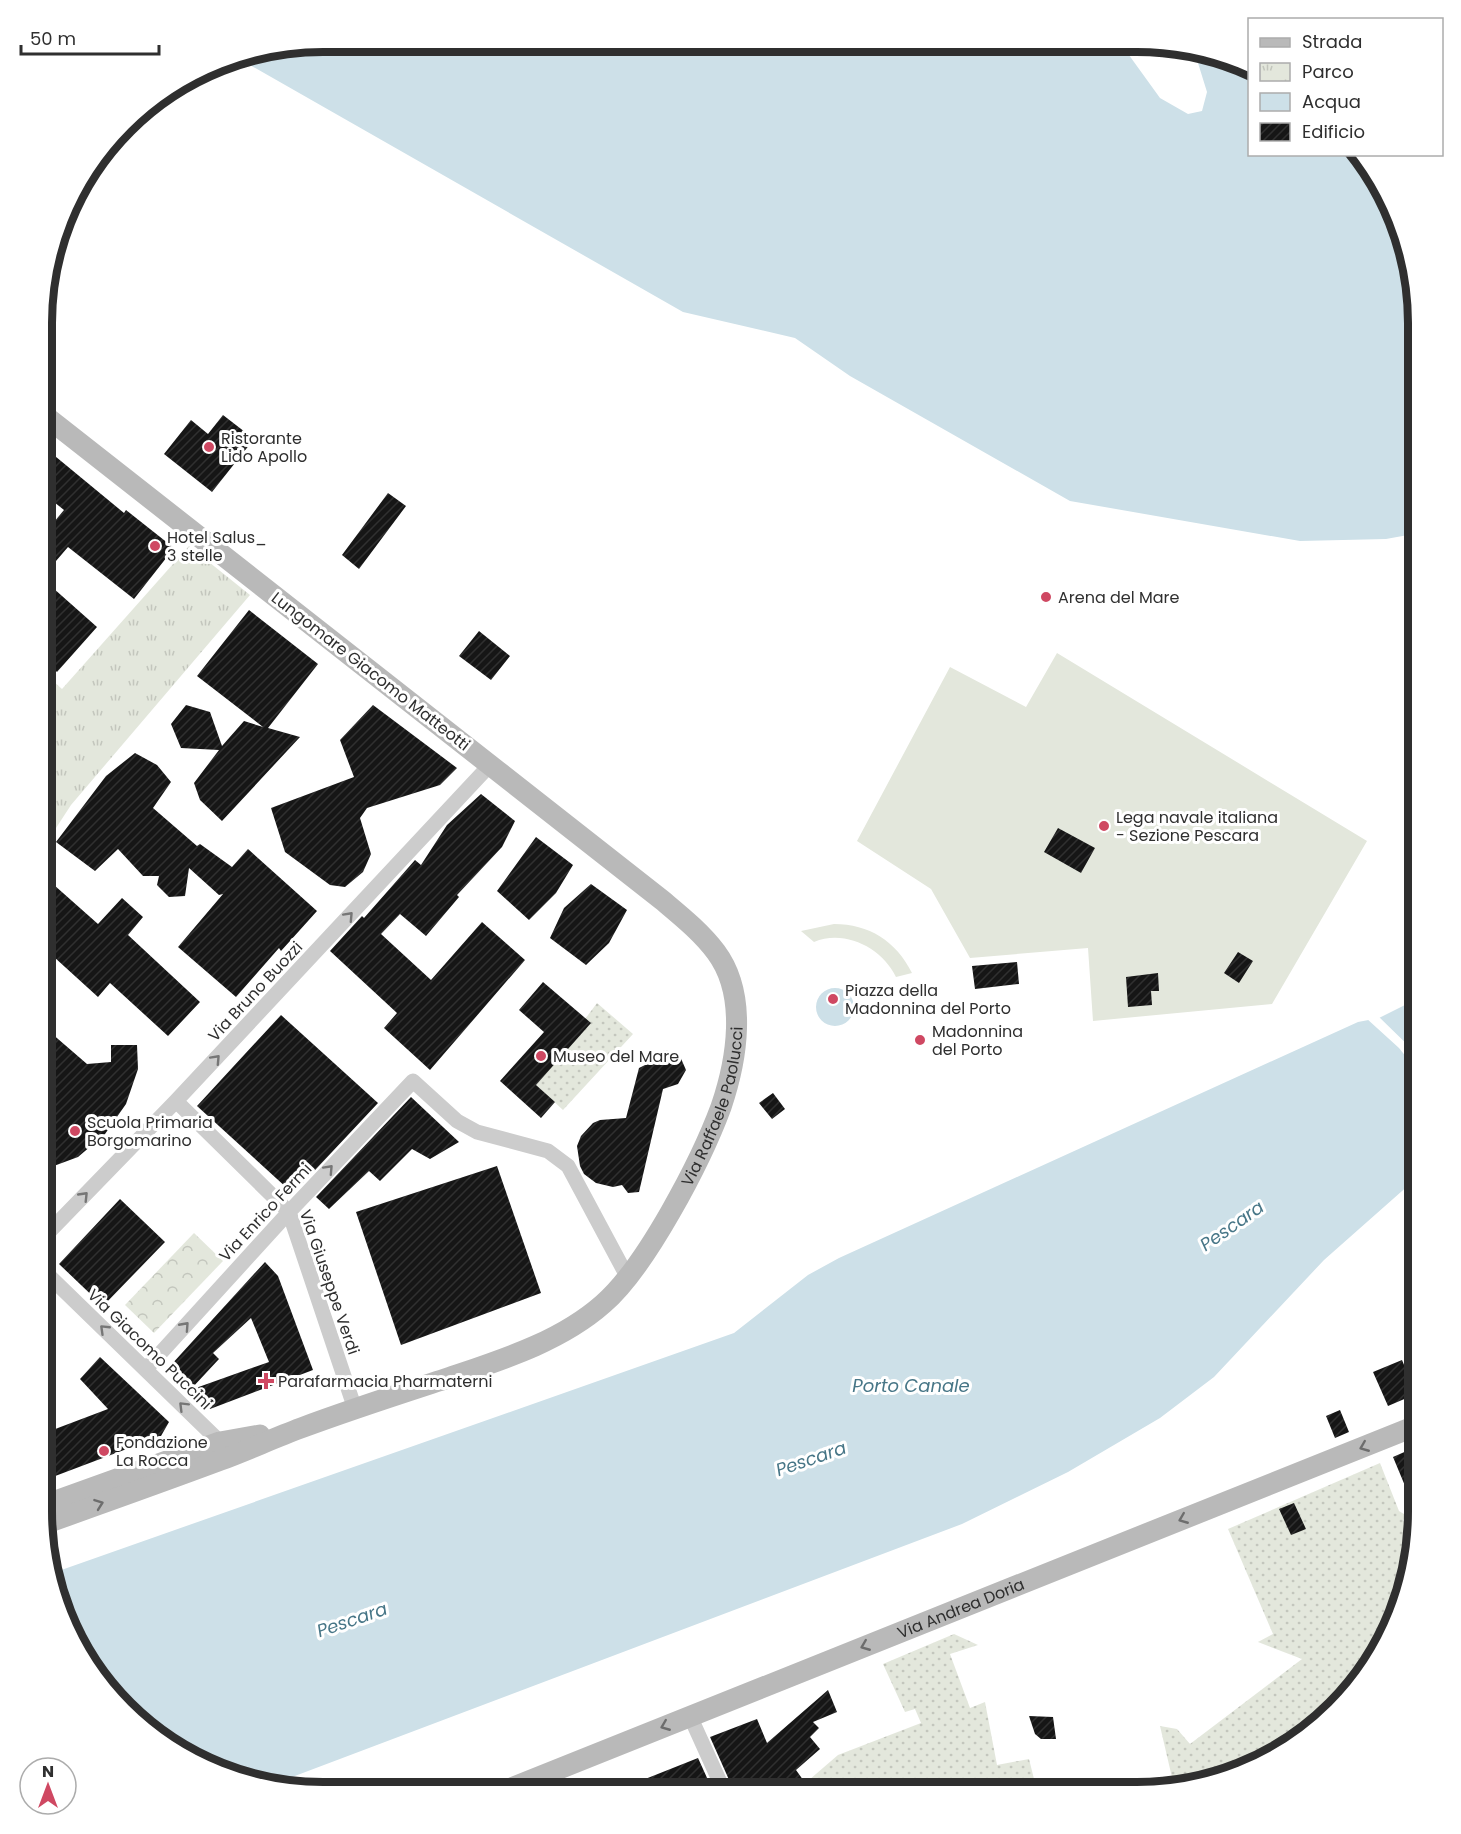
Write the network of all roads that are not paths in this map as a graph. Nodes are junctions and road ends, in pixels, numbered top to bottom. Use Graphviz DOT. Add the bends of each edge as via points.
graph roads {
  1 [pos="52,421"];
  2 [pos="490,765"];
  3 [pos="696,930"];
  4 [pos="176,1101"];
  5 [pos="289,1212"];
  6 [pos="52,1229"];
  7 [pos="628,1278"];
  8 [pos="52,1279"];
  9 [pos="146,1369"];
  10 [pos="355,1409"];
  11 [pos="1408,1429"];
  12 [pos="221,1451"];
  13 [pos="52,1503"];
  14 [pos="53,1520"];
  15 [pos="690,1716"];
  16 [pos="526,1782"];
  17 [pos="720,1782"];
  1 -- 2 [label="street, Lungomare Giacomo Matteotti"];
  2 -- 3 [label="street, Lungomare Giacomo Matteotti"];
  4 -- 2 [label="street, Via Bruno Buozzi, one-way"];
  3 -- 7 [label="street, Via Raffaele Paolucci" via="721,959 733,987 735,1039 730,1072 702,1150"];
  4 -- 5 [label="street, Via Giuseppe Verdi"];
  6 -- 4 [label="street, Via Bruno Buozzi, one-way"];
  5 -- 7 [label="street, Via Enrico Fermi, one-way" via="413,1081 457,1121 477,1132 548,1151 568,1166"];
  9 -- 5 [label="street, Via Enrico Fermi, one-way"];
  5 -- 10 [label="street, Via Giuseppe Verdi"];
  7 -- 10 [label="street, Via Raffaele Paolucci" via="601,1306 539,1343 496,1362"];
  9 -- 8 [label="street, Via Giacomo Puccini, one-way"];
  12 -- 9 [label="street, Via Giacomo Puccini, one-way"];
  10 -- 12 [label="street, Via Raffaele Paolucci"];
  11 -- 15 [label="street, Via Andrea Doria, one-way"];
  12 -- 13 [label="street, Via Raffaele Paolucci"];
  14 -- 12 [label="street, Via Raffaele Paolucci, one-way"];
  15 -- 16 [label="street, Via Andrea Doria, one-way"];
  15 -- 17 [label="street"];
}
